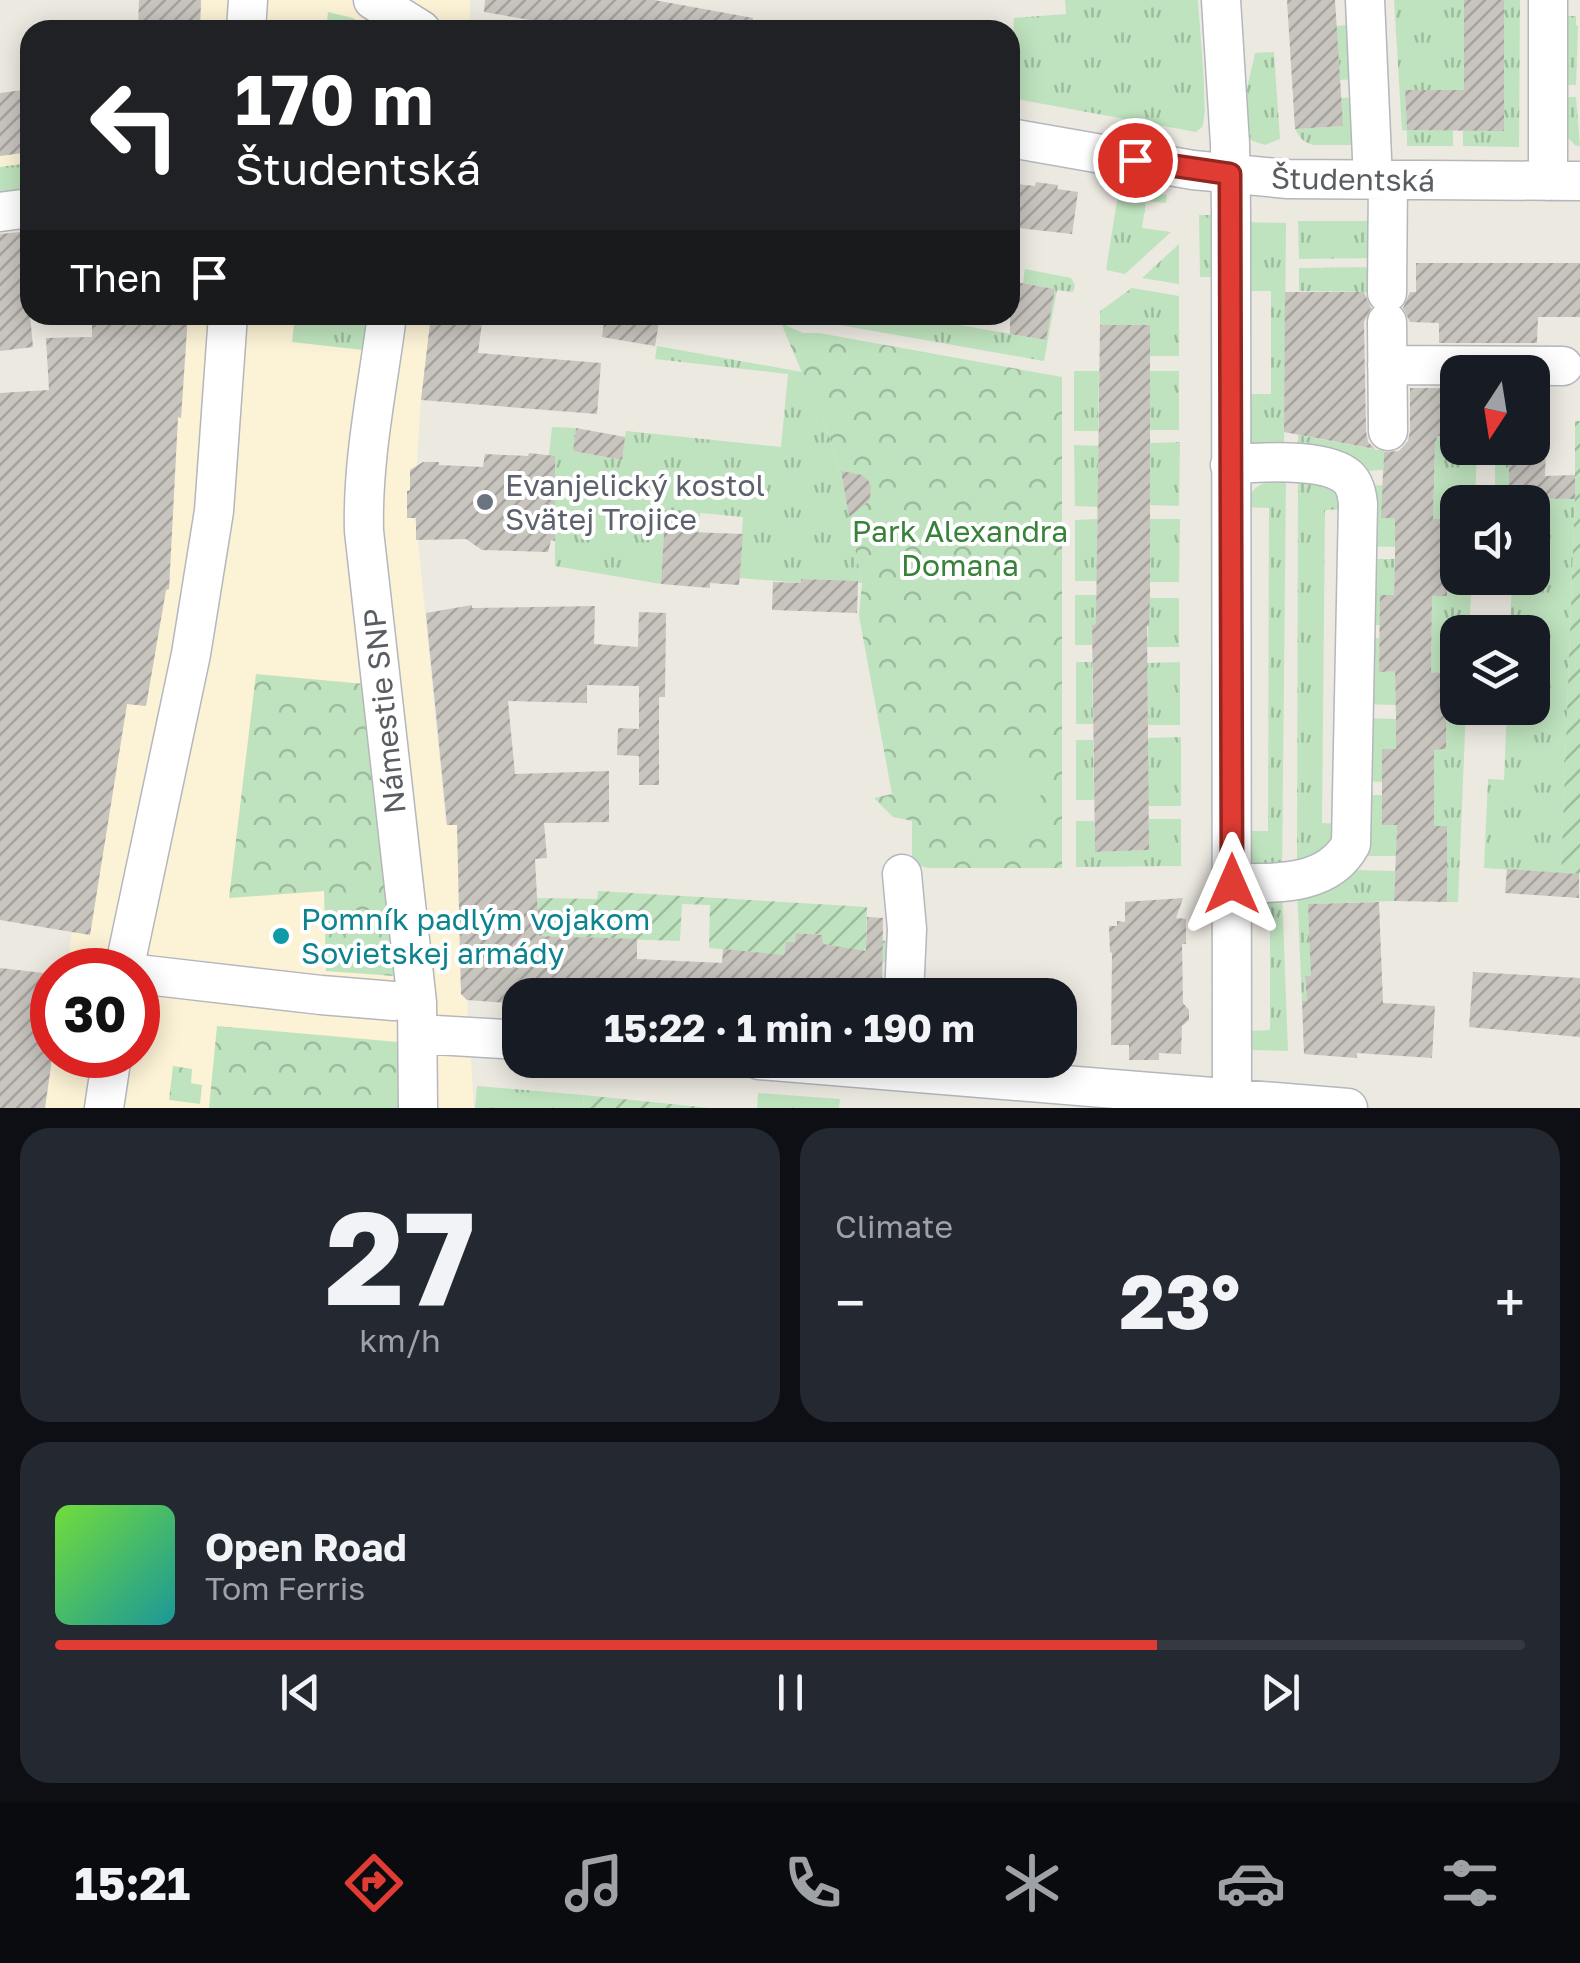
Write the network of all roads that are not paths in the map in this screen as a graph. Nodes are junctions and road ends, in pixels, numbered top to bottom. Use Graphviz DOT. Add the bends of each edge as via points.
graph roads {
  1 [pos="1221,0"];
  2 [pos="1366,0"];
  3 [pos="1548,0"];
  4 [pos="1020,140"];
  5 [pos="1230,174"];
  6 [pos="1380,180"];
  7 [pos="1564,181"];
  8 [pos="227,325"];
  9 [pos="387,325"];
  10 [pos="1387,365"];
  11 [pos="1563,366"];
  12 [pos="1388,431"];
  13 [pos="1230,465"];
  14 [pos="902,874"];
  15 [pos="1232,884"];
  16 [pos="129,948"];
  17 [pos="160,977"];
  18 [pos="905,978"];
  19 [pos="394,1001"];
  20 [pos="418,1034"];
  21 [pos="502,1039"];
  22 [pos="109,1078"];
  23 [pos="1005,1078"];
  24 [pos="1232,1104"];
  25 [pos="104,1108"];
  26 [pos="418,1108"];
  27 [pos="1348,1108"];
  1 -- 5 [label="street"];
  2 -- 6 [label="street"];
  3 -- 7 [label="street"];
  4 -- 5 [label="street, Študentská"];
  5 -- 6 [label="street, Študentská"];
  5 -- 13 [label="street"];
  6 -- 7 [label="street, Študentská"];
  6 -- 10 [label="street"];
  8 -- 16 [label="street" via="212,529"];
  9 -- 20 [label="street, Námestie SNP" via="364,531"];
  10 -- 11 [label="street"];
  10 -- 12 [label="street"];
  13 -- 15 [label="street"];
  13 -- 15 [label="street" via="1335,470 1353,485 1358,504 1351,844 1336,865 1320,873 1288,883"];
  14 -- 18 [label="street"];
  15 -- 24 [label="street"];
  17 -- 19 [label="street"];
  20 -- 21 [label="street"];
  20 -- 26 [label="street, Námestie SNP"];
  22 -- 25 [label="street"];
  23 -- 24 [label="street"];
  24 -- 27 [label="street"];
}
